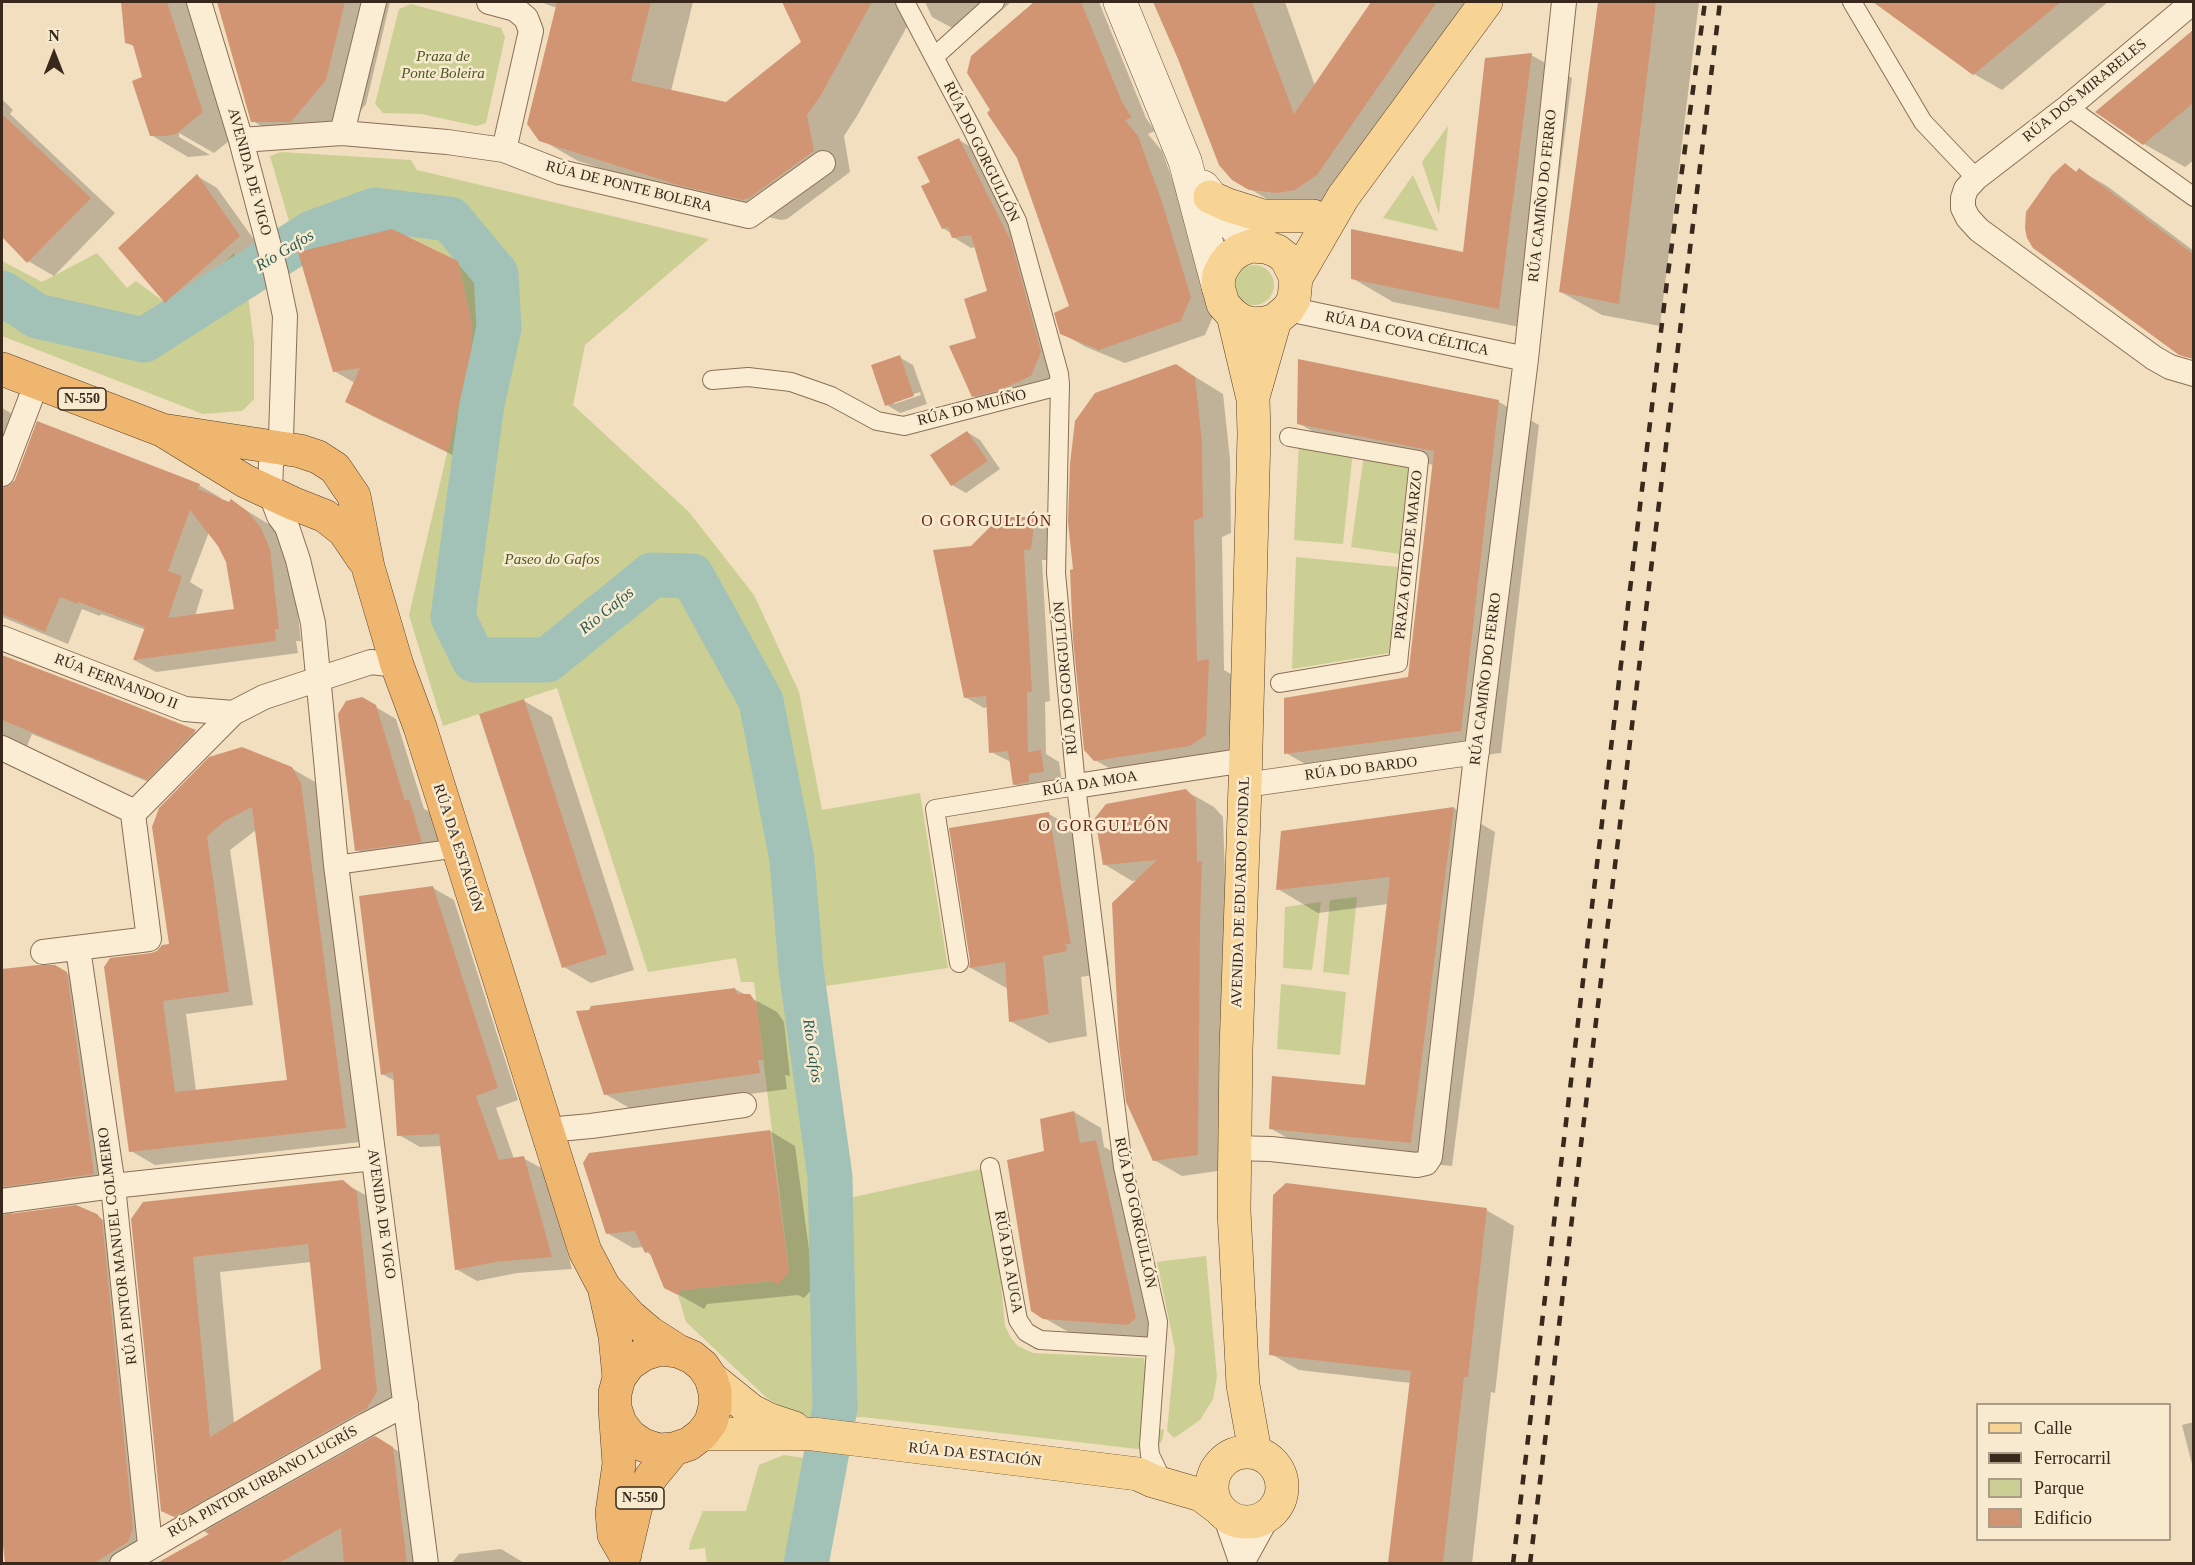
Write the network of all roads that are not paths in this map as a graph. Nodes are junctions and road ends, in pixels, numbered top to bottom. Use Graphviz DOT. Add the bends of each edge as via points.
graph roads {
  1 [pos="199,2"];
  2 [pos="374,2"];
  3 [pos="489,2"];
  4 [pos="905,2"];
  5 [pos="995,2"];
  6 [pos="1120,2"];
  7 [pos="1486,2"];
  8 [pos="1564,2"];
  9 [pos="1852,2"];
  10 [pos="2193,2"];
  11 [pos="934,57"];
  12 [pos="2068,107"];
  13 [pos="342,133"];
  14 [pos="241,140"];
  15 [pos="504,150"];
  16 [pos="1185,161"];
  17 [pos="823,163"];
  18 [pos="1976,178"];
  19 [pos="1210,196"];
  20 [pos="1343,196"];
  21 [pos="2193,197"];
  22 [pos="1313,216"];
  23 [pos="1258,247"];
  24 [pos="1218,286"];
  25 [pos="1287,302"];
  26 [pos="1233,315"];
  27 [pos="1526,359"];
  28 [pos="2,369"];
  29 [pos="2193,374"];
  30 [pos="712,380"];
  31 [pos="37,382"];
  32 [pos="1060,384"];
  33 [pos="1252,399"];
  34 [pos="162,430"];
  35 [pos="280,432"];
  36 [pos="1289,437"];
  37 [pos="2,474"];
  38 [pos="270,492"];
  39 [pos="368,567"];
  40 [pos="2,638"];
  41 [pos="386,658"];
  42 [pos="320,679"];
  43 [pos="1280,683"];
  44 [pos="233,713"];
  45 [pos="2,748"];
  46 [pos="1477,752"];
  47 [pos="1246,772"];
  48 [pos="1076,786"];
  49 [pos="135,812"];
  50 [pos="458,848"];
  51 [pos="336,866"];
  52 [pos="78,949"];
  53 [pos="43,952"];
  54 [pos="959,963"];
  55 [pos="744,1105"];
  56 [pos="547,1130"];
  57 [pos="1234,1148"];
  58 [pos="374,1158"];
  59 [pos="990,1167"];
  60 [pos="113,1186"];
  61 [pos="2,1201"];
  62 [pos="604,1287"];
  63 [pos="1155,1347"];
  64 [pos="678,1351"];
  65 [pos="711,1378"];
  66 [pos="1243,1384"];
  67 [pos="617,1393"];
  68 [pos="406,1404"];
  69 [pos="702,1434"];
  70 [pos="813,1434"];
  71 [pos="674,1449"];
  72 [pos="1255,1452"];
  73 [pos="1220,1464"];
  74 [pos="1153,1476"];
  75 [pos="1221,1511"];
  76 [pos="1268,1516"];
  77 [pos="150,1545"];
  78 [pos="625,1559"];
  79 [pos="122,1563"];
  80 [pos="426,1563"];
  81 [pos="1242,1563"];
  1 -- 14 [label="street, AVENIDA DE VIGO"];
  2 -- 13 [label="street"];
  3 -- 15 [label="street" via="515,9 526,18 531,31"];
  4 -- 11 [label="street, RÚA DO GORGULLÓN"];
  5 -- 11 [label="street"];
  6 -- 16 [label="main road"];
  7 -- 20 [label="main road"];
  8 -- 27 [label="street, RÚA CAMIÑO DO FERRO"];
  9 -- 18 [label="street" via="1923,122"];
  10 -- 12 [label="street, RÚA DOS MIRABELES"];
  11 -- 32 [label="street, RÚA DO GORGULLÓN" via="1017,221"];
  12 -- 18 [label="street, RÚA DOS MIRABELES"];
  12 -- 21 [label="street"];
  13 -- 14 [label="street, RÚA DE PONTE BOLERA"];
  13 -- 15 [label="street, RÚA DE PONTE BOLERA"];
  14 -- 35 [label="street, AVENIDA DE VIGO" via="285,316"];
  15 -- 17 [label="street, RÚA DE PONTE BOLERA" via="560,172 749,216"];
  16 -- 19 [label="main road"];
  16 -- 24 [label="main road"];
  18 -- 29 [label="street" via="1966,189 1963,208 1979,230 2154,358"];
  19 -- 22 [label="main road" via="1263,216"];
  19 -- 23 [label="main road"];
  20 -- 22 [label="main road"];
  20 -- 25 [label="main road, AVENIDA DE EDUARDO PONDAL"];
  22 -- 23 [label="main road"];
  23 -- 24 [label="main road" via="1231,256 1219,275"];
  23 -- 25 [label="main road" via="1277,251 1293,267"];
  24 -- 26 [label="main road" via="1223,304"];
  25 -- 26 [label="main road" via="1253,324"];
  25 -- 27 [label="street, RÚA DA COVA CÉLTICA"];
  25 -- 33 [label="main road, AVENIDA DE EDUARDO PONDAL"];
  26 -- 33 [label="main road, AVENIDA DE EDUARDO PONDAL"];
  27 -- 46 [label="street, RÚA CAMIÑO DO FERRO"];
  28 -- 31 [label="highway, N-550"];
  30 -- 32 [label="street, RÚA DO MUÍÑO" via="791,382 831,396 877,421 904,426"];
  31 -- 34 [label="highway, N-550"];
  31 -- 37 [label="street"];
  32 -- 48 [label="street, RÚA DO GORGULLÓN" via="1056,573"];
  33 -- 47 [label="main road, AVENIDA DE EDUARDO PONDAL"];
  34 -- 35 [label="highway" via="246,443"];
  34 -- 38 [label="highway"];
  35 -- 38 [label="street, AVENIDA DE VIGO" via="271,464"];
  35 -- 39 [label="highway" via="300,450 335,468 346,482 354,496"];
  36 -- 43 [label="street, PRAZA OITO DE MARZO" via="1419,460 1398,663"];
  38 -- 39 [label="highway" via="325,516 344,531"];
  38 -- 42 [label="street, AVENIDA DE VIGO" via="298,560 313,623"];
  39 -- 41 [label="highway, RÚA DA ESTACIÓN"];
  40 -- 44 [label="street, RÚA FERNANDO II" via="185,709"];
  41 -- 42 [label="street"];
  41 -- 50 [label="highway, RÚA DA ESTACIÓN" via="420,727"];
  42 -- 44 [label="street" via="264,697"];
  42 -- 51 [label="street, AVENIDA DE VIGO"];
  44 -- 49 [label="street"];
  45 -- 49 [label="street"];
  46 -- 47 [label="street, RÚA DO BARDO"];
  46 -- 57 [label="street, RÚA CAMIÑO DO FERRO" via="1430,1157 1417,1165"];
  47 -- 48 [label="street, RÚA DA MOA"];
  47 -- 57 [label="main road, AVENIDA DE EDUARDO PONDAL"];
  48 -- 54 [label="street, RÚA DA MOA" via="935,809"];
  48 -- 63 [label="street, RÚA DO GORGULLÓN" via="1123,1167 1158,1322"];
  49 -- 52 [label="street" via="148,939"];
  50 -- 51 [label="street"];
  50 -- 56 [label="highway, RÚA DA ESTACIÓN"];
  51 -- 58 [label="street, AVENIDA DE VIGO"];
  52 -- 53 [label="street"];
  52 -- 60 [label="street, RÚA PINTOR MANUEL COLMEIRO"];
  55 -- 56 [label="street"];
  56 -- 62 [label="highway, RÚA DA ESTACIÓN" via="585,1251"];
  57 -- 66 [label="main road, AVENIDA DE EDUARDO PONDAL"];
  58 -- 60 [label="street"];
  58 -- 68 [label="street, AVENIDA DE VIGO"];
  59 -- 63 [label="street, RÚA DA AUGA" via="1018,1320 1026,1332 1040,1340"];
  60 -- 61 [label="street"];
  60 -- 77 [label="street, RÚA PINTOR MANUEL COLMEIRO"];
  62 -- 64 [label="highway, RÚA DA ESTACIÓN" via="630,1316"];
  62 -- 67 [label="highway, RÚA DA ESTACIÓN" via="615,1336"];
  63 -- 74 [label="street, RÚA DO GORGULLÓN" via="1149,1445"];
  64 -- 65 [label="highway" via="697,1361"];
  64 -- 67 [label="highway" via="661,1349 629,1364"];
  65 -- 69 [label="highway" via="715,1407"];
  65 -- 70 [label="main road, RÚA DA ESTACIÓN" via="752,1411"];
  66 -- 72 [label="main road, AVENIDA DE EDUARDO PONDAL"];
  66 -- 73 [label="main road, AVENIDA DE EDUARDO PONDAL"];
  67 -- 71 [label="highway" via="620,1423 630,1436 658,1450"];
  67 -- 78 [label="highway, RÚA DA ESTACIÓN" via="619,1464 612,1513 614,1535"];
  68 -- 77 [label="street, RÚA PINTOR URBANO LUGRÍS"];
  68 -- 80 [label="street, AVENIDA DE VIGO"];
  69 -- 70 [label="main road, RÚA DA ESTACIÓN"];
  69 -- 71 [label="highway"];
  70 -- 74 [label="main road, RÚA DA ESTACIÓN"];
  71 -- 78 [label="highway, N-550" via="651,1477 636,1506"];
  72 -- 73 [label="main road" via="1243,1451"];
  72 -- 76 [label="main road" via="1275,1464 1282,1480 1281,1499"];
  73 -- 74 [label="main road, RÚA DA ESTACIÓN"];
  73 -- 75 [label="main road" via="1212,1483"];
  74 -- 75 [label="main road, RÚA DA ESTACIÓN" via="1201,1495"];
  75 -- 76 [label="main road" via="1246,1522"];
  75 -- 81 [label="street"];
  76 -- 81 [label="street"];
  77 -- 79 [label="street, RÚA PINTOR URBANO LUGRÍS"];
}
